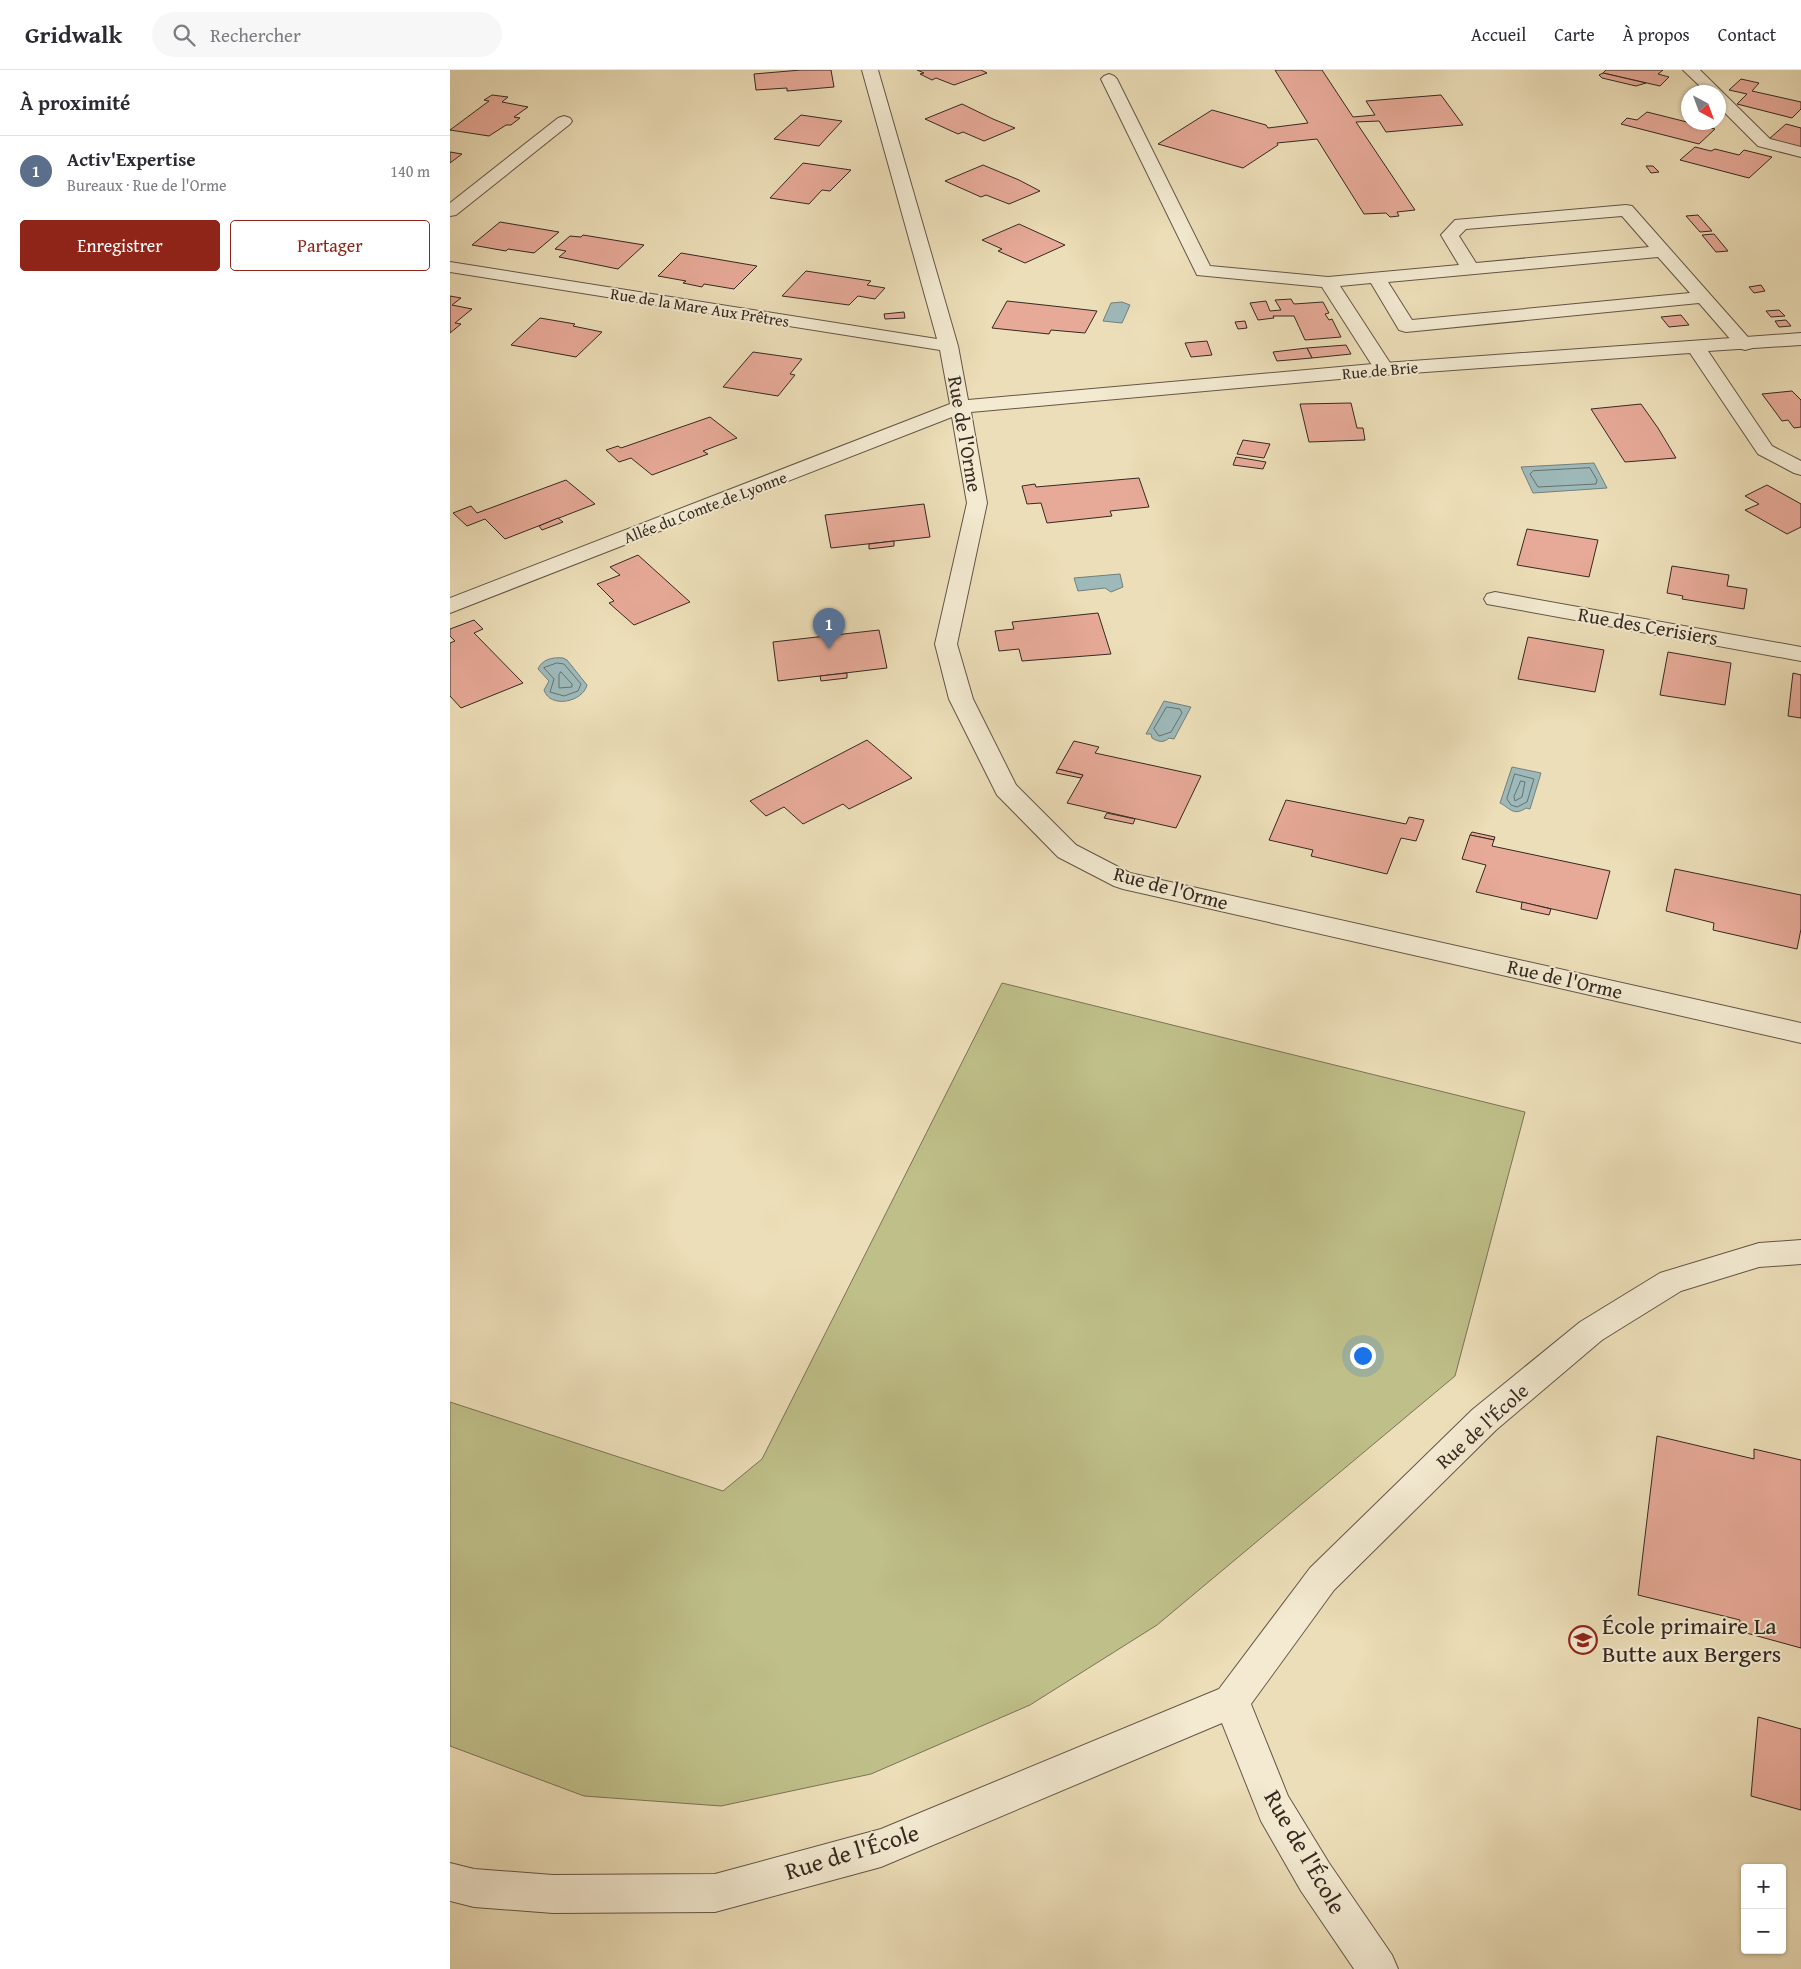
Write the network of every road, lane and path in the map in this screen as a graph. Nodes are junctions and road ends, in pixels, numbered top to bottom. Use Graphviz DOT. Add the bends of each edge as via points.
graph roads {
  1 [pos="870,70"];
  2 [pos="1691,70"];
  3 [pos="1109,79"];
  4 [pos="1707,85"];
  5 [pos="1726,105"];
  6 [pos="564,121"];
  7 [pos="1801,152"];
  8 [pos="450,211"];
  9 [pos="1664,251"];
  10 [pos="450,267"];
  11 [pos="1471,269"];
  12 [pos="1376,278"];
  13 [pos="1328,282"];
  14 [pos="1703,297"];
  15 [pos="1801,339"];
  16 [pos="1745,344"];
  17 [pos="949,346"];
  18 [pos="1696,348"];
  19 [pos="1384,369"];
  20 [pos="960,407"];
  21 [pos="1801,470"];
  22 [pos="1495,599"];
  23 [pos="450,606"];
  24 [pos="1801,654"];
  25 [pos="1801,1033"];
  26 [pos="1801,1252"];
  27 [pos="1232,1701"];
  28 [pos="450,1882"];
  29 [pos="1378,1969"];
  1 -- 17 [label="street, Rue de l'Orme"];
  2 -- 4 [label="street"];
  3 -- 13 [label="street" via="1203,271"];
  5 -- 7 [label="street" via="1764,143"];
  6 -- 8 [label="street"];
  9 -- 11 [label="street"];
  9 -- 11 [label="street" via="1626,210 1461,224 1450,235"];
  9 -- 14 [label="street"];
  10 -- 17 [label="street, Rue de la Mare Aux Prêtres"];
  11 -- 12 [label="street"];
  12 -- 13 [label="street"];
  12 -- 14 [label="street" via="1406,326"];
  13 -- 19 [label="street"];
  14 -- 16 [label="street"];
  15 -- 16 [label="street, Rue de Brie"];
  16 -- 18 [label="street, Rue de Brie"];
  17 -- 20 [label="street, Rue de l'Orme"];
  18 -- 19 [label="street, Rue de Brie"];
  18 -- 21 [label="street" via="1765,450"];
  19 -- 20 [label="street, Rue de Brie"];
  20 -- 23 [label="street, Allée du Comte de Lyonne"];
  20 -- 25 [label="street, Rue de l'Orme" via="976,503 946,644 961,699 1006,789 1067,852 1123,880"];
  22 -- 24 [label="street, Rue des Cerisiers"];
  26 -- 27 [label="street, Rue de l'École" via="1759,1255 1671,1282 1591,1331 1484,1420 1322,1579"];
  27 -- 28 [label="street, Rue de l'École" via="881,1848 714,1893 553,1894 474,1888"];
  27 -- 29 [label="street, Rue de l'École" via="1274,1808 1315,1877"];
}
